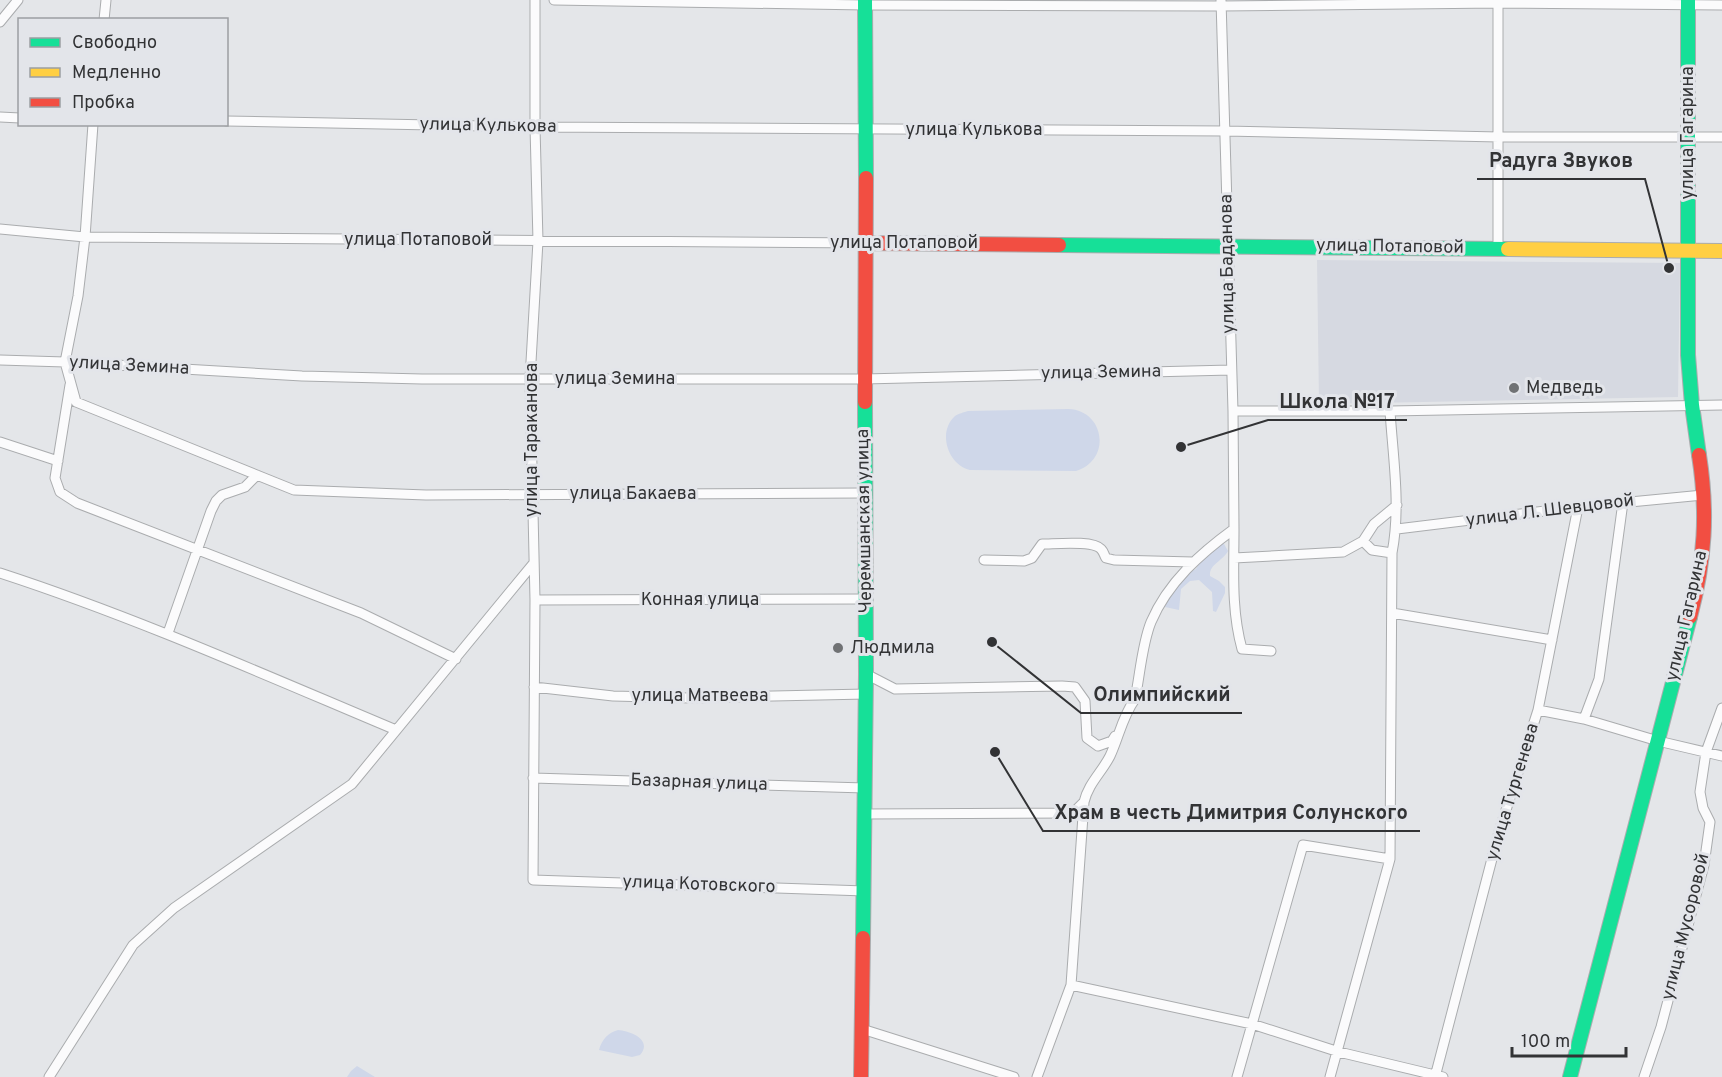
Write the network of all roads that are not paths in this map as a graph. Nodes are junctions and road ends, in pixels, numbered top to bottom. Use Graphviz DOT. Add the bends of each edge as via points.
graph roads {
  1 [pos="18,0"];
  2 [pos="106,0"];
  3 [pos="535,0"];
  4 [pos="554,0"];
  5 [pos="865,2"];
  6 [pos="1498,2"];
  7 [pos="1221,3"];
  8 [pos="1688,3"];
  9 [pos="1722,5"];
  10 [pos="104,18"];
  11 [pos="0,22"];
  12 [pos="0,117"];
  13 [pos="18,118"];
  14 [pos="228,122"];
  15 [pos="93,126"];
  16 [pos="535,127"];
  17 [pos="866,129"];
  18 [pos="1226,131"];
  19 [pos="1499,137"];
  20 [pos="1688,137"];
  21 [pos="1722,137"];
  22 [pos="0,229"];
  23 [pos="85,237"];
  24 [pos="538,241"];
  25 [pos="867,243"];
  26 [pos="1227,245"];
  27 [pos="1498,248"];
  28 [pos="1689,251"];
  29 [pos="1722,251"];
  30 [pos="0,360"];
  31 [pos="64,362"];
  32 [pos="1230,370"];
  33 [pos="530,379"];
  34 [pos="864,379"];
  35 [pos="70,382"];
  36 [pos="1692,405"];
  37 [pos="1722,405"];
  38 [pos="1233,411"];
  39 [pos="1390,411"];
  40 [pos="0,442"];
  41 [pos="58,461"];
  42 [pos="258,475"];
  43 [pos="864,493"];
  44 [pos="531,495"];
  45 [pos="1703,495"];
  46 [pos="1623,502"];
  47 [pos="1397,505"];
  48 [pos="1578,507"];
  49 [pos="1234,529"];
  50 [pos="1397,529"];
  51 [pos="1363,542"];
  52 [pos="197,549"];
  53 [pos="1392,553"];
  54 [pos="1234,558"];
  55 [pos="984,560"];
  56 [pos="1193,562"];
  57 [pos="533,564"];
  58 [pos="0,573"];
  59 [pos="866,599"];
  60 [pos="534,600"];
  61 [pos="1392,613"];
  62 [pos="168,633"];
  63 [pos="1552,640"];
  64 [pos="1271,651"];
  65 [pos="456,659"];
  66 [pos="866,674"];
  67 [pos="534,687"];
  68 [pos="866,694"];
  69 [pos="1722,708"];
  70 [pos="1538,710"];
  71 [pos="1584,719"];
  72 [pos="1119,729"];
  73 [pos="396,730"];
  74 [pos="1658,741"];
  75 [pos="1706,752"];
  76 [pos="1722,756"];
  77 [pos="533,778"];
  78 [pos="865,788"];
  79 [pos="1084,802"];
  80 [pos="865,814"];
  81 [pos="1390,859"];
  82 [pos="533,880"];
  83 [pos="865,891"];
  84 [pos="1071,985"];
  85 [pos="1252,1024"];
  86 [pos="862,1029"];
  87 [pos="1339,1052"];
  88 [pos="1438,1076"];
  89 [pos="49,1077"];
  90 [pos="861,1077"];
  91 [pos="1014,1077"];
  92 [pos="1037,1077"];
  93 [pos="1237,1077"];
  94 [pos="1330,1077"];
  95 [pos="1570,1077"];
  96 [pos="1644,1077"];
  1 -- 11 [label="street"];
  2 -- 10 [label="street"];
  3 -- 16 [label="street, улица Тараканова"];
  4 -- 5 [label="street"];
  5 -- 7 [label="street"];
  5 -- 17 [label="main road, Черемшанская улица"];
  6 -- 7 [label="street"];
  6 -- 8 [label="street"];
  6 -- 19 [label="street"];
  7 -- 18 [label="street, улица Баданова"];
  8 -- 9 [label="street"];
  8 -- 20 [label="main road, улица Гагарина"];
  12 -- 13 [label="street"];
  14 -- 16 [label="street, улица Кулькова"];
  15 -- 23 [label="street"];
  16 -- 17 [label="street, улица Кулькова"];
  16 -- 24 [label="street, улица Тараканова"];
  17 -- 18 [label="street, улица Кулькова"];
  17 -- 25 [label="main road, Черемшанская улица"];
  18 -- 19 [label="street, улица Кулькова"];
  18 -- 26 [label="street, улица Баданова"];
  19 -- 20 [label="street, улица Кулькова"];
  19 -- 27 [label="street"];
  20 -- 21 [label="street, улица Кулькова"];
  20 -- 28 [label="main road, улица Гагарина"];
  22 -- 23 [label="street, улица Потаповой"];
  23 -- 24 [label="street, улица Потаповой"];
  23 -- 31 [label="street"];
  24 -- 25 [label="street, улица Потаповой"];
  24 -- 33 [label="street, улица Тараканова"];
  25 -- 26 [label="main road, улица Потаповой"];
  25 -- 34 [label="main road, Черемшанская улица"];
  26 -- 27 [label="main road, улица Потаповой"];
  26 -- 32 [label="street, улица Баданова"];
  27 -- 28 [label="main road, улица Потаповой"];
  28 -- 29 [label="main road, улица Потаповой"];
  28 -- 36 [label="main road, улица Гагарина" via="1688,355"];
  30 -- 31 [label="street, улица Земина"];
  31 -- 33 [label="street, улица Земина" via="302,376"];
  31 -- 35 [label="street"];
  32 -- 34 [label="street, улица Земина"];
  32 -- 38 [label="street, улица Баданова"];
  33 -- 34 [label="street, улица Земина"];
  33 -- 44 [label="street, улица Тараканова"];
  34 -- 43 [label="main road, Черемшанская улица"];
  35 -- 41 [label="street"];
  35 -- 42 [label="street" via="76,402"];
  36 -- 37 [label="street"];
  36 -- 39 [label="street"];
  36 -- 45 [label="main road, улица Гагарина"];
  38 -- 39 [label="street"];
  38 -- 49 [label="street, улица Баданова"];
  39 -- 47 [label="street"];
  40 -- 41 [label="street"];
  41 -- 52 [label="street" via="55,478 60,492 77,503"];
  42 -- 44 [label="street, улица Бакаева" via="294,490"];
  42 -- 52 [label="street" via="245,487 216,501"];
  43 -- 44 [label="street, улица Бакаева"];
  43 -- 59 [label="main road, Черемшанская улица"];
  44 -- 57 [label="street, улица Тараканова"];
  45 -- 46 [label="street, улица Л. Шевцовой"];
  45 -- 74 [label="main road, улица Гагарина" via="1705,535 1695,597"];
  46 -- 48 [label="street, улица Л. Шевцовой"];
  46 -- 71 [label="street" via="1599,679"];
  47 -- 50 [label="street"];
  47 -- 51 [label="street" via="1374,524"];
  48 -- 50 [label="street, улица Л. Шевцовой"];
  48 -- 63 [label="street, улица Тургенева"];
  49 -- 54 [label="street, улица Баданова"];
  49 -- 56 [label="street"];
  50 -- 53 [label="street"];
  51 -- 53 [label="street" via="1372,550"];
  51 -- 54 [label="street" via="1343,552"];
  52 -- 62 [label="street"];
  52 -- 65 [label="street" via="361,614"];
  53 -- 61 [label="street"];
  54 -- 64 [label="street, улица Баданова" via="1235,615 1242,649"];
  55 -- 56 [label="street" via="1024,561 1032,558 1042,544 1058,544 1093,545 1106,558 1114,560"];
  56 -- 72 [label="street" via="1169,591 1151,622 1135,699"];
  57 -- 60 [label="street, улица Тараканова"];
  57 -- 65 [label="street"];
  58 -- 62 [label="street"];
  59 -- 60 [label="street, Конная улица"];
  59 -- 66 [label="main road, Черемшанская улица"];
  60 -- 67 [label="street, улица Тараканова"];
  61 -- 63 [label="street"];
  61 -- 81 [label="street"];
  62 -- 73 [label="street"];
  63 -- 70 [label="street, улица Тургенева"];
  65 -- 73 [label="street"];
  66 -- 68 [label="main road, Черемшанская улица"];
  66 -- 72 [label="street" via="896,689 1075,687 1085,701 1087,738 1098,746 1104,745 1112,741"];
  67 -- 68 [label="street, улица Матвеева" via="613,696 690,698"];
  67 -- 77 [label="street, улица Тараканова"];
  68 -- 78 [label="main road, Черемшанская улица"];
  69 -- 75 [label="street, улица Мусоровой"];
  70 -- 71 [label="street"];
  70 -- 88 [label="street, улица Тургенева" via="1499,832"];
  71 -- 74 [label="street"];
  72 -- 79 [label="street" via="1109,758"];
  73 -- 89 [label="street" via="352,784 174,908 133,945"];
  74 -- 75 [label="street"];
  74 -- 95 [label="main road, улица Гагарина"];
  75 -- 76 [label="street"];
  75 -- 96 [label="street, улица Мусоровой" via="1700,792 1710,822 1704,865"];
  77 -- 78 [label="street, Базарная улица"];
  77 -- 82 [label="street, улица Тараканова"];
  78 -- 80 [label="main road, Черемшанская улица"];
  79 -- 80 [label="street" via="1073,813"];
  79 -- 84 [label="street"];
  80 -- 83 [label="main road, Черемшанская улица"];
  81 -- 85 [label="street" via="1303,845"];
  81 -- 87 [label="street"];
  82 -- 83 [label="street, улица Котовского"];
  83 -- 86 [label="main road, Черемшанская улица"];
  84 -- 85 [label="street, улица Тургенева"];
  84 -- 92 [label="street"];
  85 -- 87 [label="street, улица Тургенева"];
  85 -- 93 [label="street"];
  86 -- 90 [label="main road, Черемшанская улица"];
  86 -- 91 [label="street"];
  87 -- 88 [label="street, улица Тургенева"];
  87 -- 94 [label="street"];
}
